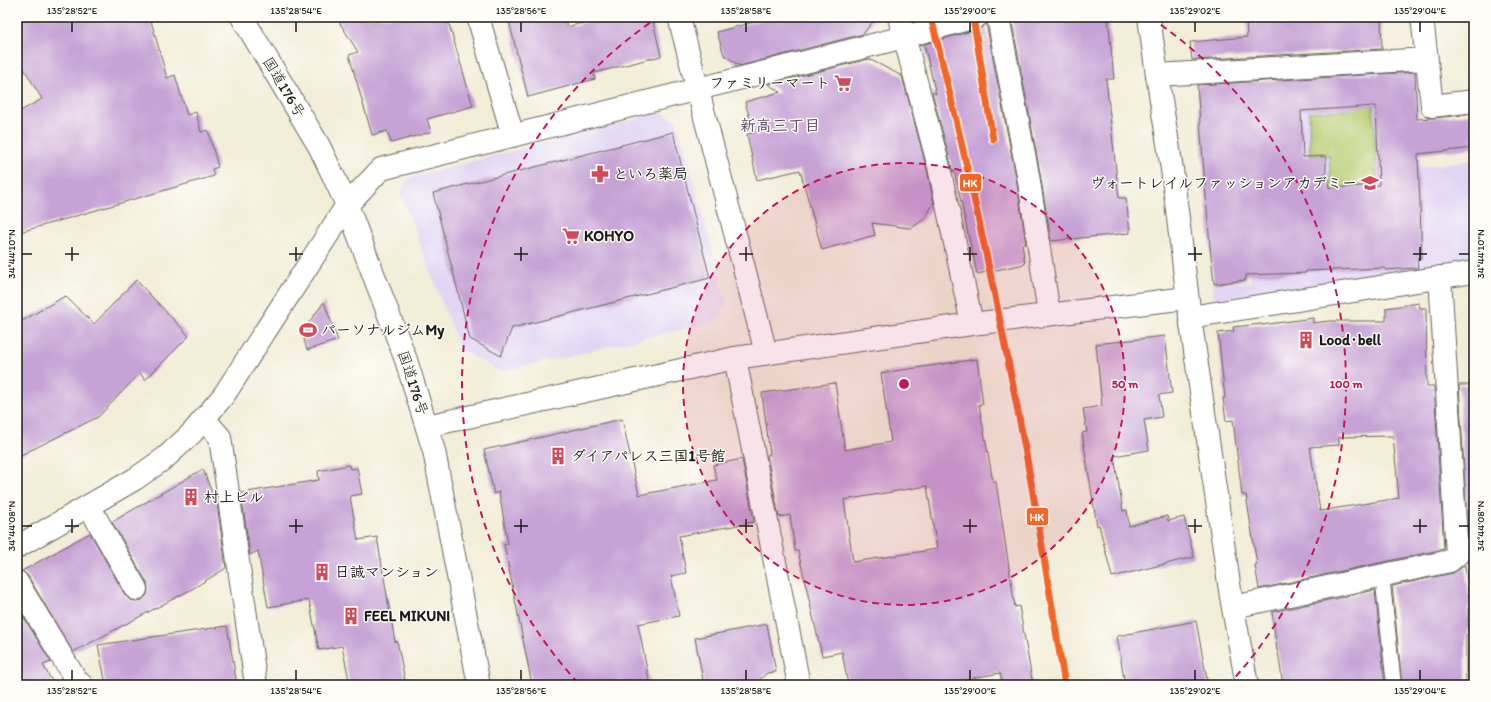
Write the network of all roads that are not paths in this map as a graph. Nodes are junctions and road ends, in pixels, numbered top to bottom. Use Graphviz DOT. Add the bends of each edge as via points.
graph roads {
  1 [pos="242,17"];
  2 [pos="478,17"];
  3 [pos="678,17"];
  4 [pos="976,17"];
  5 [pos="998,17"];
  6 [pos="1149,17"];
  7 [pos="1422,17"];
  8 [pos="902,27"];
  9 [pos="1427,58"];
  10 [pos="1157,75"];
  11 [pos="697,89"];
  12 [pos="1474,101"];
  13 [pos="513,136"];
  14 [pos="347,206"];
  15 [pos="1474,272"];
  16 [pos="1440,277"];
  17 [pos="1188,307"];
  18 [pos="1049,314"];
  19 [pos="972,324"];
  20 [pos="766,353"];
  21 [pos="735,358"];
  22 [pos="205,420"];
  23 [pos="427,426"];
  24 [pos="89,506"];
  25 [pos="17,547"];
  26 [pos="1382,575"];
  27 [pos="17,582"];
  28 [pos="136,589"];
  29 [pos="1233,607"];
  30 [pos="82,685"];
  31 [pos="256,685"];
  32 [pos="480,685"];
  33 [pos="799,685"];
  34 [pos="1247,685"];
  35 [pos="1394,685"];
  1 -- 14 [label="main road, 国道176号" via="319,146"];
  2 -- 13 [label="main road"];
  3 -- 11 [label="main road"];
  4 -- 8 [label="main road"];
  5 -- 18 [label="main road" via="1028,175"];
  6 -- 10 [label="main road"];
  7 -- 9 [label="main road"];
  8 -- 11 [label="main road"];
  8 -- 19 [label="main road" via="939,167"];
  9 -- 10 [label="main road"];
  9 -- 12 [label="main road" via="1432,106"];
  10 -- 17 [label="main road" via="1172,169"];
  11 -- 13 [label="main road"];
  11 -- 20 [label="main road"];
  13 -- 14 [label="main road" via="381,169"];
  14 -- 22 [label="main road" via="244,365"];
  14 -- 23 [label="main road, 国道176号" via="406,360"];
  15 -- 16 [label="main road"];
  16 -- 17 [label="main road"];
  16 -- 26 [label="main road" via="1457,555 1450,561"];
  17 -- 18 [label="main road"];
  17 -- 29 [label="main road"];
  18 -- 19 [label="main road"];
  19 -- 20 [label="main road"];
  20 -- 21 [label="main road"];
  21 -- 23 [label="main road"];
  21 -- 33 [label="main road"];
  22 -- 24 [label="main road" via="179,446 150,469"];
  22 -- 31 [label="main road" via="220,437"];
  23 -- 32 [label="main road, 国道176号"];
  24 -- 25 [label="main road"];
  24 -- 28 [label="main road"];
  26 -- 29 [label="main road"];
  26 -- 35 [label="lane"];
  27 -- 30 [label="main road" via="76,680"];
  29 -- 34 [label="main road"];
}
